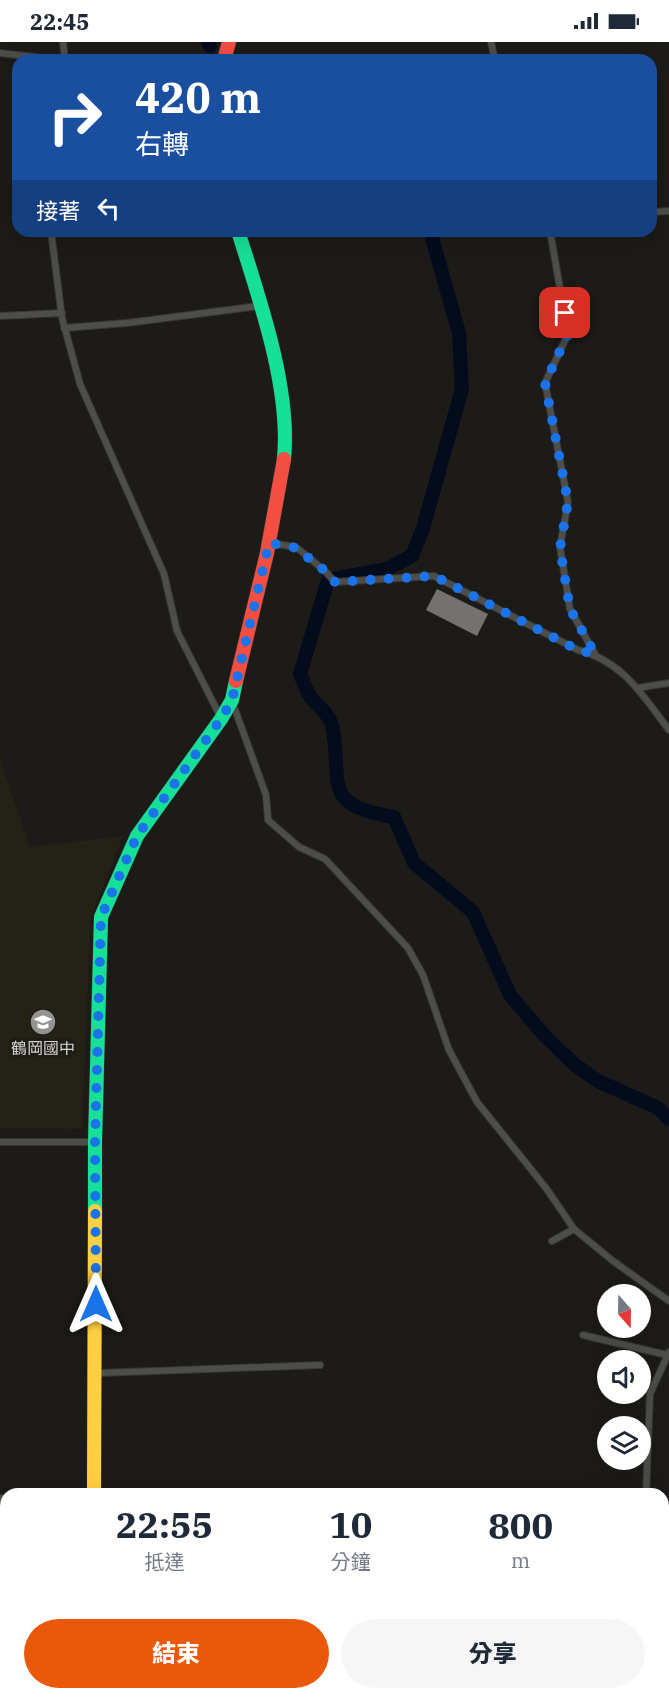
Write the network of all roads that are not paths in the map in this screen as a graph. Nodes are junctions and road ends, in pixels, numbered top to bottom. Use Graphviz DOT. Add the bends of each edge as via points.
graph roads {
  1 [pos="52,237"];
  2 [pos="240,237"];
  3 [pos="551,237"];
  4 [pos="260,305"];
  5 [pos="62,313"];
  6 [pos="0,316"];
  7 [pos="64,328"];
  8 [pos="269,543"];
  9 [pos="595,654"];
  10 [pos="669,682"];
  11 [pos="637,688"];
  12 [pos="232,700"];
  13 [pos="221,719"];
  14 [pos="669,730"];
  15 [pos="0,1142"];
  16 [pos="95,1142"];
  17 [pos="574,1229"];
  18 [pos="552,1241"];
  19 [pos="669,1301"];
  20 [pos="583,1335"];
  21 [pos="668,1353"];
  22 [pos="320,1365"];
  23 [pos="96,1373"];
  24 [pos="94,1488"];
  25 [pos="646,1488"];
  1 -- 5 [label="lane"];
  2 -- 4 [label="street"];
  3 -- 9 [label="lane" via="568,334 545,383 568,502 560,548 570,609"];
  4 -- 7 [label="lane"];
  4 -- 8 [label="street" via="275,368 285,448"];
  5 -- 6 [label="lane"];
  5 -- 7 [label="lane"];
  7 -- 13 [label="lane" via="80,384 164,574 177,631"];
  8 -- 9 [label="lane" via="296,548 335,582 434,576 578,650"];
  8 -- 12 [label="street"];
  9 -- 11 [label="lane" via="626,674"];
  10 -- 11 [label="lane"];
  11 -- 14 [label="lane"];
  12 -- 13 [label="street"];
  12 -- 17 [label="lane" via="266,795 268,820 299,847 325,858 408,948 423,975 449,1050 477,1102"];
  13 -- 16 [label="street" via="137,836 101,917"];
  15 -- 16 [label="lane"];
  16 -- 23 [label="street"];
  17 -- 18 [label="lane"];
  17 -- 19 [label="lane"];
  20 -- 21 [label="lane"];
  21 -- 25 [label="lane" via="650,1394"];
  22 -- 23 [label="lane"];
  23 -- 24 [label="street"];
}
